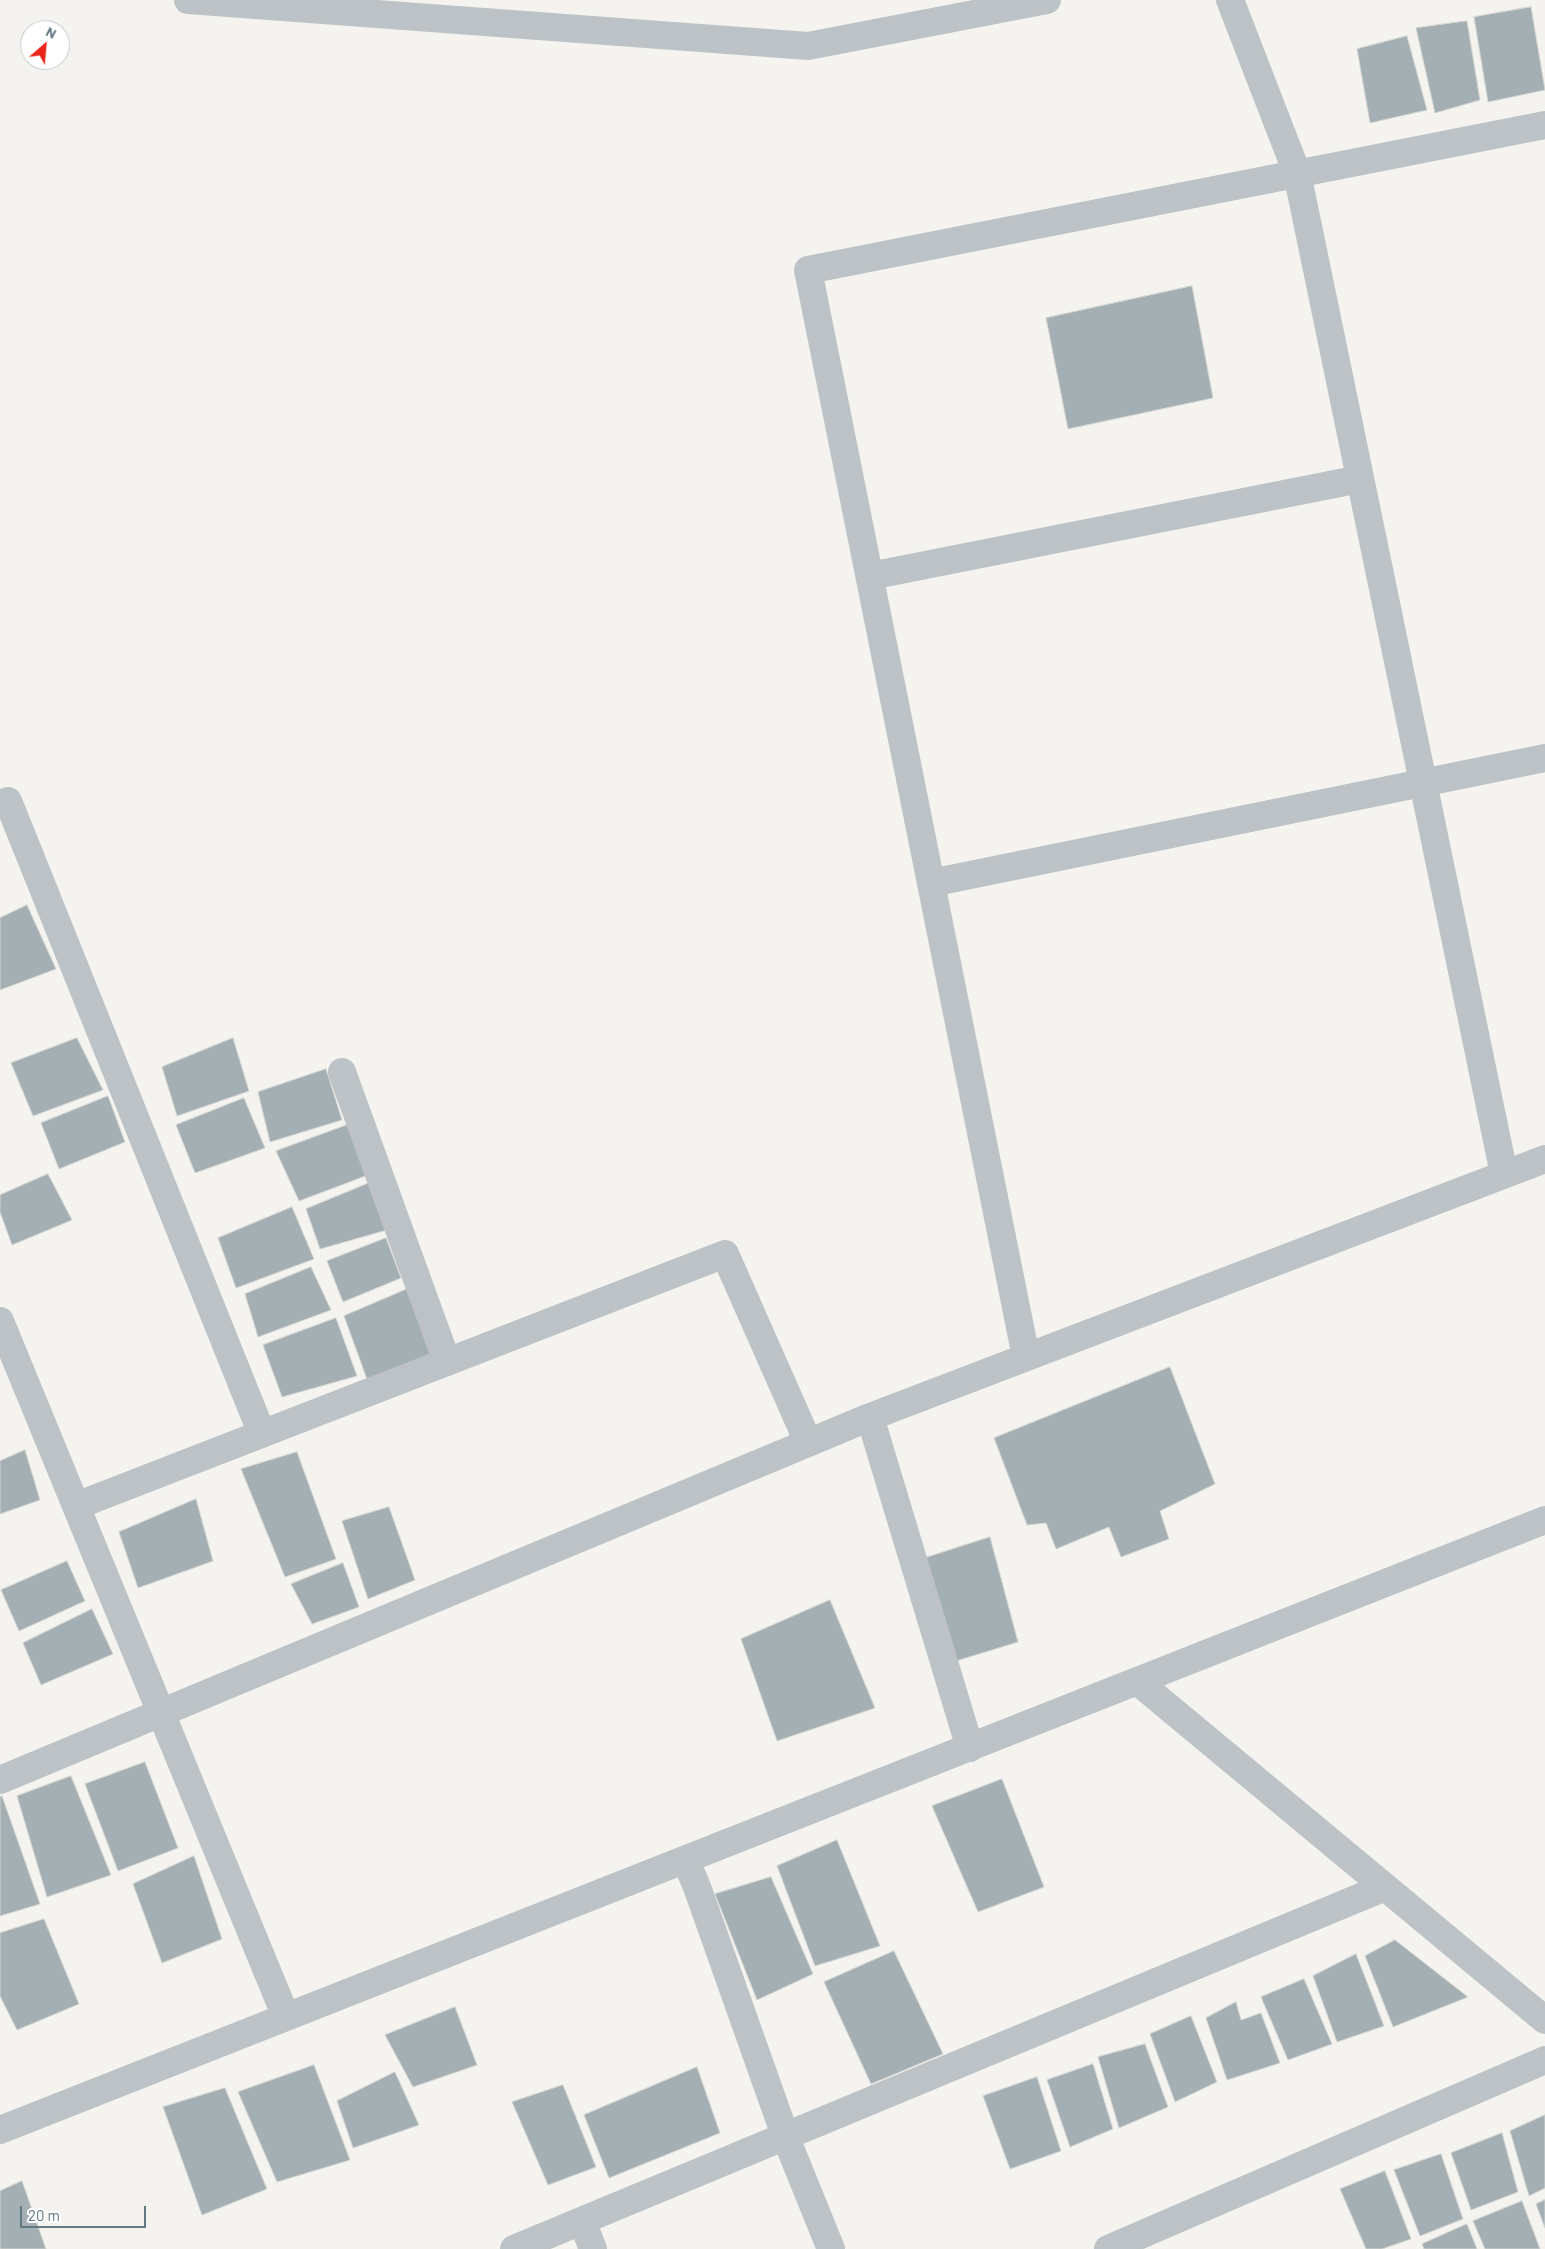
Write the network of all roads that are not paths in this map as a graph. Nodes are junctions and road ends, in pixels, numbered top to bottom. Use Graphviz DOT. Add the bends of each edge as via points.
graph roads {
  1 [pos="188,0"];
  2 [pos="1047,0"];
  3 [pos="1230,0"];
  4 [pos="1545,126"];
  5 [pos="1297,173"];
  6 [pos="1360,479"];
  7 [pos="870,576"];
  8 [pos="1545,758"];
  9 [pos="1423,783"];
  10 [pos="0,804"];
  11 [pos="932,883"];
  12 [pos="342,1072"];
  13 [pos="1545,1159"];
  14 [pos="1504,1174"];
  15 [pos="0,1322"];
  16 [pos="1026,1357"];
  17 [pos="447,1362"];
  18 [pos="870,1417"];
  19 [pos="262,1434"];
  20 [pos="808,1442"];
  21 [pos="76,1506"];
  22 [pos="1545,1520"];
  23 [pos="1137,1681"];
  24 [pos="161,1714"];
  25 [pos="970,1748"];
  26 [pos="0,1780"];
  27 [pos="686,1861"];
  28 [pos="1385,1887"];
  29 [pos="286,2017"];
  30 [pos="1545,2020"];
  31 [pos="1545,2060"];
  32 [pos="0,2130"];
  33 [pos="786,2138"];
  34 [pos="582,2221"];
  35 [pos="514,2249"];
  36 [pos="593,2249"];
  37 [pos="831,2249"];
  38 [pos="1108,2249"];
  1 -- 2 [label="street" via="808,46"];
  3 -- 5 [label="street"];
  4 -- 5 [label="street"];
  5 -- 6 [label="street"];
  5 -- 7 [label="street" via="808,270"];
  6 -- 7 [label="street"];
  6 -- 9 [label="street"];
  7 -- 11 [label="street"];
  8 -- 9 [label="street"];
  9 -- 11 [label="street"];
  9 -- 14 [label="street"];
  10 -- 19 [label="street" via="8,801"];
  11 -- 16 [label="street"];
  12 -- 17 [label="street"];
  13 -- 14 [label="street"];
  14 -- 16 [label="street"];
  15 -- 21 [label="street"];
  16 -- 18 [label="street"];
  17 -- 19 [label="street"];
  17 -- 20 [label="street" via="725,1254"];
  18 -- 20 [label="street"];
  18 -- 25 [label="street"];
  19 -- 21 [label="street"];
  20 -- 24 [label="street"];
  21 -- 24 [label="street"];
  22 -- 23 [label="street"];
  23 -- 25 [label="street"];
  23 -- 28 [label="street"];
  24 -- 26 [label="street"];
  24 -- 29 [label="street"];
  25 -- 27 [label="street"];
  27 -- 29 [label="street"];
  27 -- 33 [label="street"];
  28 -- 30 [label="street"];
  28 -- 33 [label="street"];
  29 -- 32 [label="street"];
  31 -- 38 [label="street"];
  33 -- 34 [label="street"];
  33 -- 37 [label="street"];
  34 -- 35 [label="street"];
  34 -- 36 [label="street"];
}
